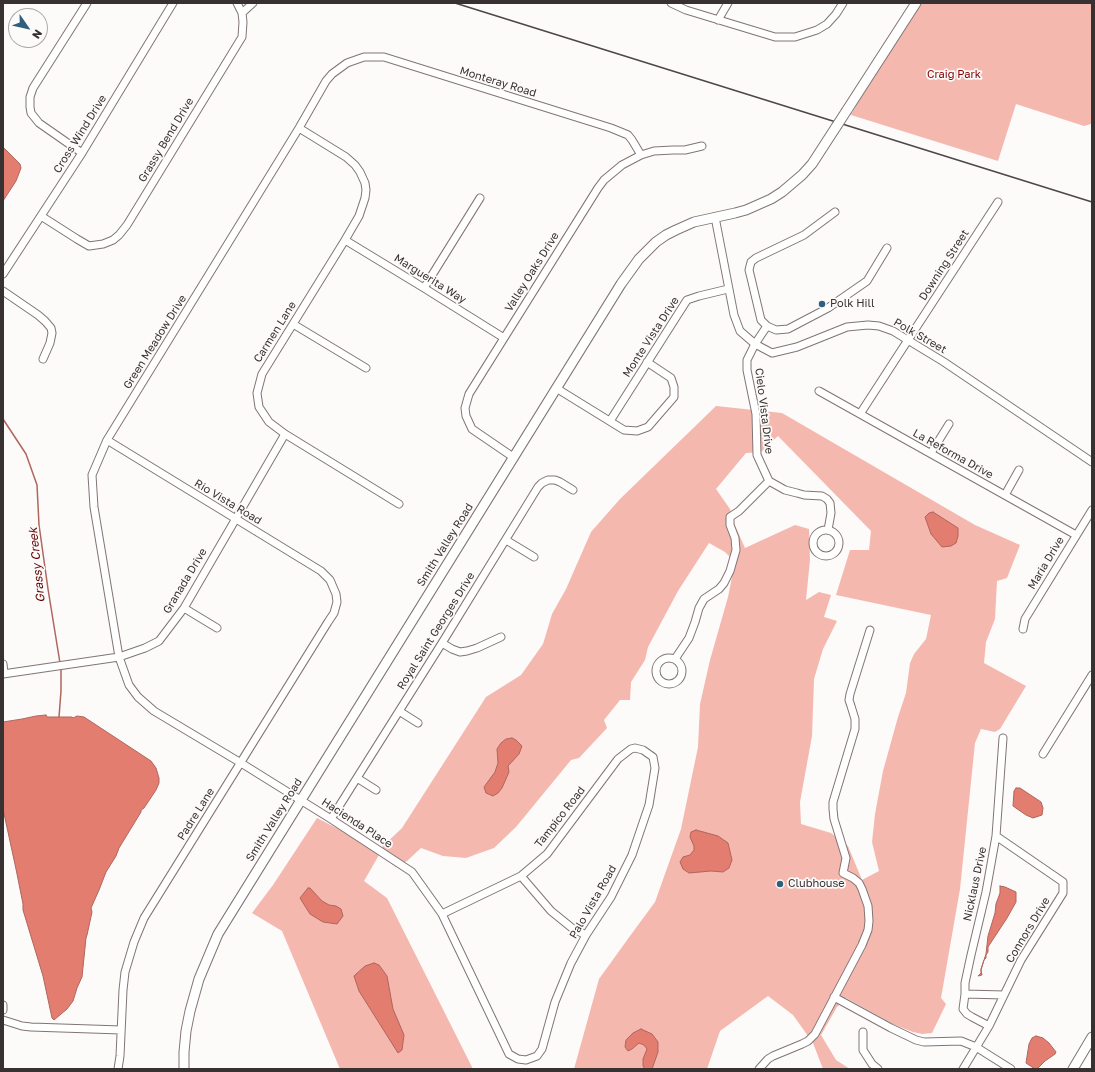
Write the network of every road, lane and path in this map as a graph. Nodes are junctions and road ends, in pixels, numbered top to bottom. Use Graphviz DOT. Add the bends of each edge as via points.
graph roads {
  1 [pos="87,3"];
  2 [pos="173,3"];
  3 [pos="237,3"];
  4 [pos="253,3"];
  5 [pos="671,3"];
  6 [pos="728,3"];
  7 [pos="843,3"];
  8 [pos="916,3"];
  9 [pos="242,13"];
  10 [pos="718,20"];
  11 [pos="340,68"];
  12 [pos="299,128"];
  13 [pos="702,146"];
  14 [pos="82,153"];
  15 [pos="641,155"];
  16 [pos="480,198"];
  17 [pos="998,202"];
  18 [pos="835,212"];
  19 [pos="41,216"];
  20 [pos="715,217"];
  21 [pos="344,240"];
  22 [pos="888,248"];
  23 [pos="3,274"];
  24 [pos="424,288"];
  25 [pos="728,289"];
  26 [pos="3,291"];
  27 [pos="293,324"];
  28 [pos="767,326"];
  29 [pos="504,338"];
  30 [pos="908,340"];
  31 [pos="755,344"];
  32 [pos="43,359"];
  33 [pos="647,362"];
  34 [pos="366,368"];
  35 [pos="556,388"];
  36 [pos="819,391"];
  37 [pos="860,414"];
  38 [pos="610,421"];
  39 [pos="949,424"];
  40 [pos="285,434"];
  41 [pos="107,440"];
  42 [pos="930,453"];
  43 [pos="513,457"];
  44 [pos="1091,459"];
  45 [pos="1019,470"];
  46 [pos="769,481"];
  47 [pos="573,490"];
  48 [pos="1005,495"];
  49 [pos="399,504"];
  50 [pos="1092,510"];
  51 [pos="235,519"];
  52 [pos="828,530"];
  53 [pos="1076,535"];
  54 [pos="506,540"];
  55 [pos="534,557"];
  56 [pos="333,587"];
  57 [pos="184,608"];
  58 [pos="217,628"];
  59 [pos="1023,629"];
  60 [pos="870,630"];
  61 [pos="501,637"];
  62 [pos="442,643"];
  63 [pos="119,657"];
  64 [pos="675,659"];
  65 [pos="3,664"];
  66 [pos="4,674"];
  67 [pos="1092,675"];
  68 [pos="1089,687"];
  69 [pos="399,711"];
  70 [pos="418,723"];
  71 [pos="1003,738"];
  72 [pos="643,750"];
  73 [pos="1043,754"];
  74 [pos="241,763"];
  75 [pos="357,778"];
  76 [pos="376,790"];
  77 [pos="301,800"];
  78 [pos="331,819"];
  79 [pos="996,836"];
  80 [pos="521,876"];
  81 [pos="442,914"];
  82 [pos="586,935"];
  83 [pos="1006,992"];
  84 [pos="965,994"];
  85 [pos="834,997"];
  86 [pos="3,1005"];
  87 [pos="3,1010"];
  88 [pos="3,1020"];
  89 [pos="988,1026"];
  90 [pos="121,1030"];
  91 [pos="863,1032"];
  92 [pos="1091,1040"];
  93 [pos="976,1047"];
  94 [pos="526,1060"];
  95 [pos="118,1069"];
  96 [pos="184,1069"];
  97 [pos="759,1069"];
  98 [pos="878,1069"];
  99 [pos="963,1069"];
  100 [pos="1011,1069"];
  101 [pos="1073,1069"];
  1 -- 14 [label="street" via="33,88 30,97 32,114 39,123"];
  2 -- 14 [label="street, Cross Wind Drive"];
  3 -- 9 [label="street"];
  4 -- 9 [label="street"];
  5 -- 10 [label="street"];
  6 -- 10 [label="street"];
  7 -- 10 [label="street" via="827,24 795,37 775,37"];
  8 -- 20 [label="main road, Smith Valley Road, bridge" via="836,128 802,175 770,199 746,210"];
  9 -- 19 [label="street, Grassy Bend Drive" via="242,37 119,235 103,244 90,246"];
  11 -- 12 [label="street, Green Meadow Drive" via="326,81"];
  11 -- 15 [label="street, Monteray Road" via="364,57 398,62 620,131 628,135"];
  12 -- 21 [label="street, Carmen Lane" via="346,157 360,172 365,183 362,208"];
  12 -- 41 [label="street, Green Meadow Drive"];
  13 -- 15 [label="street, Valley Oaks Drive" via="685,150 654,151"];
  14 -- 19 [label="street, Cross Wind Drive"];
  15 -- 29 [label="street, Valley Oaks Drive" via="622,165 598,188"];
  16 -- 24 [label="street"];
  17 -- 30 [label="street, Downing Street"];
  18 -- 28 [label="street" via="804,235 751,262 749,270 761,320"];
  19 -- 23 [label="street, Cross Wind Drive"];
  20 -- 25 [label="street, Polk Street"];
  20 -- 35 [label="main road, Smith Valley Road" via="676,230 656,242 639,259"];
  21 -- 24 [label="street, Marguerita Way"];
  21 -- 27 [label="street, Carmen Lane"];
  22 -- 28 [label="street" via="867,281 828,308 788,329 776,330"];
  24 -- 29 [label="street, Marguerita Way"];
  25 -- 31 [label="street, Polk Street" via="740,332"];
  25 -- 33 [label="street, Monte Vista Drive" via="687,300"];
  26 -- 32 [label="street" via="38,315 51,328 50,343"];
  27 -- 34 [label="street"];
  27 -- 40 [label="street, Carmen Lane" via="262,374 257,393 259,407 269,422"];
  28 -- 31 [label="street, Cielo Vista Drive"];
  29 -- 43 [label="street, Valley Oaks Drive" via="469,394 465,408 472,429"];
  30 -- 31 [label="street, Polk Street" via="893,331 868,325 847,327 796,347 772,353"];
  30 -- 37 [label="street, Downing Street"];
  30 -- 44 [label="street, Polk Street"];
  31 -- 46 [label="street, Cielo Vista Drive" via="747,360 747,370 756,414 757,455"];
  33 -- 38 [label="street, Monte Vista Drive"];
  33 -- 38 [label="street" via="670,378 674,387 674,397 648,427 637,431 624,430"];
  35 -- 38 [label="street"];
  35 -- 43 [label="main road, Smith Valley Road"];
  36 -- 37 [label="street, La Reforma Drive"];
  37 -- 42 [label="street, La Reforma Drive"];
  39 -- 42 [label="street"];
  40 -- 49 [label="street, Carmen Lane"];
  40 -- 51 [label="street, Granada Drive"];
  41 -- 51 [label="street, Rio Vista Road"];
  41 -- 63 [label="street, Green Meadow Drive" via="92,475 94,507"];
  42 -- 48 [label="street, La Reforma Drive"];
  43 -- 77 [label="main road, Smith Valley Road"];
  45 -- 48 [label="street"];
  46 -- 52 [label="street" via="790,491 827,499 831,513"];
  46 -- 64 [label="street" via="730,517 736,550 730,571 719,589 704,599 698,608 689,638"];
  47 -- 54 [label="street, Royal Saint Georges Drive" via="554,480 542,483"];
  48 -- 53 [label="street, La Reforma Drive"];
  50 -- 53 [label="street, Maria Drive"];
  51 -- 56 [label="street, Rio Vista Road" via="321,571"];
  51 -- 57 [label="street, Granada Drive"];
  53 -- 59 [label="street, Maria Drive" via="1024,619"];
  54 -- 55 [label="street"];
  54 -- 62 [label="street, Royal Saint Georges Drive"];
  56 -- 74 [label="street, Padre Lane" via="337,602 334,613"];
  57 -- 58 [label="street"];
  57 -- 63 [label="street, Granada Drive" via="159,641"];
  60 -- 85 [label="street" via="849,700 856,729 833,802 834,819 846,858 843,873 853,878 862,889 868,906 869,921 862,946"];
  61 -- 62 [label="street" via="477,648 460,652"];
  62 -- 69 [label="street, Royal Saint Georges Drive"];
  63 -- 66 [label="street, Granada Drive"];
  63 -- 74 [label="street, Hacienda Place" via="129,685 154,711"];
  65 -- 66 [label="street"];
  67 -- 68 [label="street"];
  68 -- 73 [label="street"];
  69 -- 70 [label="street"];
  69 -- 75 [label="street, Royal Saint Georges Drive"];
  71 -- 79 [label="street, Nicklaus Drive"];
  72 -- 80 [label="street, Tampico Road" via="631,749 618,759 547,854"];
  72 -- 82 [label="street, Palo Vista Road" via="653,757 655,768 649,805 632,855 611,897"];
  74 -- 77 [label="street, Hacienda Place"];
  74 -- 90 [label="street, Padre Lane" via="138,930 125,972"];
  75 -- 76 [label="street"];
  75 -- 78 [label="street, Royal Saint Georges Drive"];
  77 -- 78 [label="street, Hacienda Place"];
  77 -- 96 [label="main road, Smith Valley Road" via="210,950 190,1011 185,1038"];
  78 -- 81 [label="street, Hacienda Place" via="412,872"];
  79 -- 83 [label="street, Connors Drive" via="1063,882 1063,893 1021,960"];
  79 -- 84 [label="street, Nicklaus Drive" via="969,962"];
  80 -- 81 [label="street, Tampico Road"];
  80 -- 82 [label="street" via="551,911 572,928"];
  81 -- 94 [label="street, Hacienda Place" via="509,1054"];
  82 -- 94 [label="street, Palo Vista Road" via="555,1002 542,1049 537,1056"];
  83 -- 84 [label="street"];
  83 -- 89 [label="street, Connors Drive"];
  84 -- 89 [label="street, Nicklaus Drive" via="963,1009"];
  85 -- 93 [label="street" via="916,1040 961,1042"];
  85 -- 97 [label="street" via="815,1034 808,1041 773,1056"];
  86 -- 87 [label="street"];
  88 -- 90 [label="street" via="31,1027"];
  89 -- 93 [label="street, Connors Drive"];
  90 -- 95 [label="street, Padre Lane"];
  91 -- 98 [label="street" via="864,1050"];
  92 -- 101 [label="main road"];
  93 -- 99 [label="street, Connors Drive"];
  93 -- 100 [label="street"];
}
